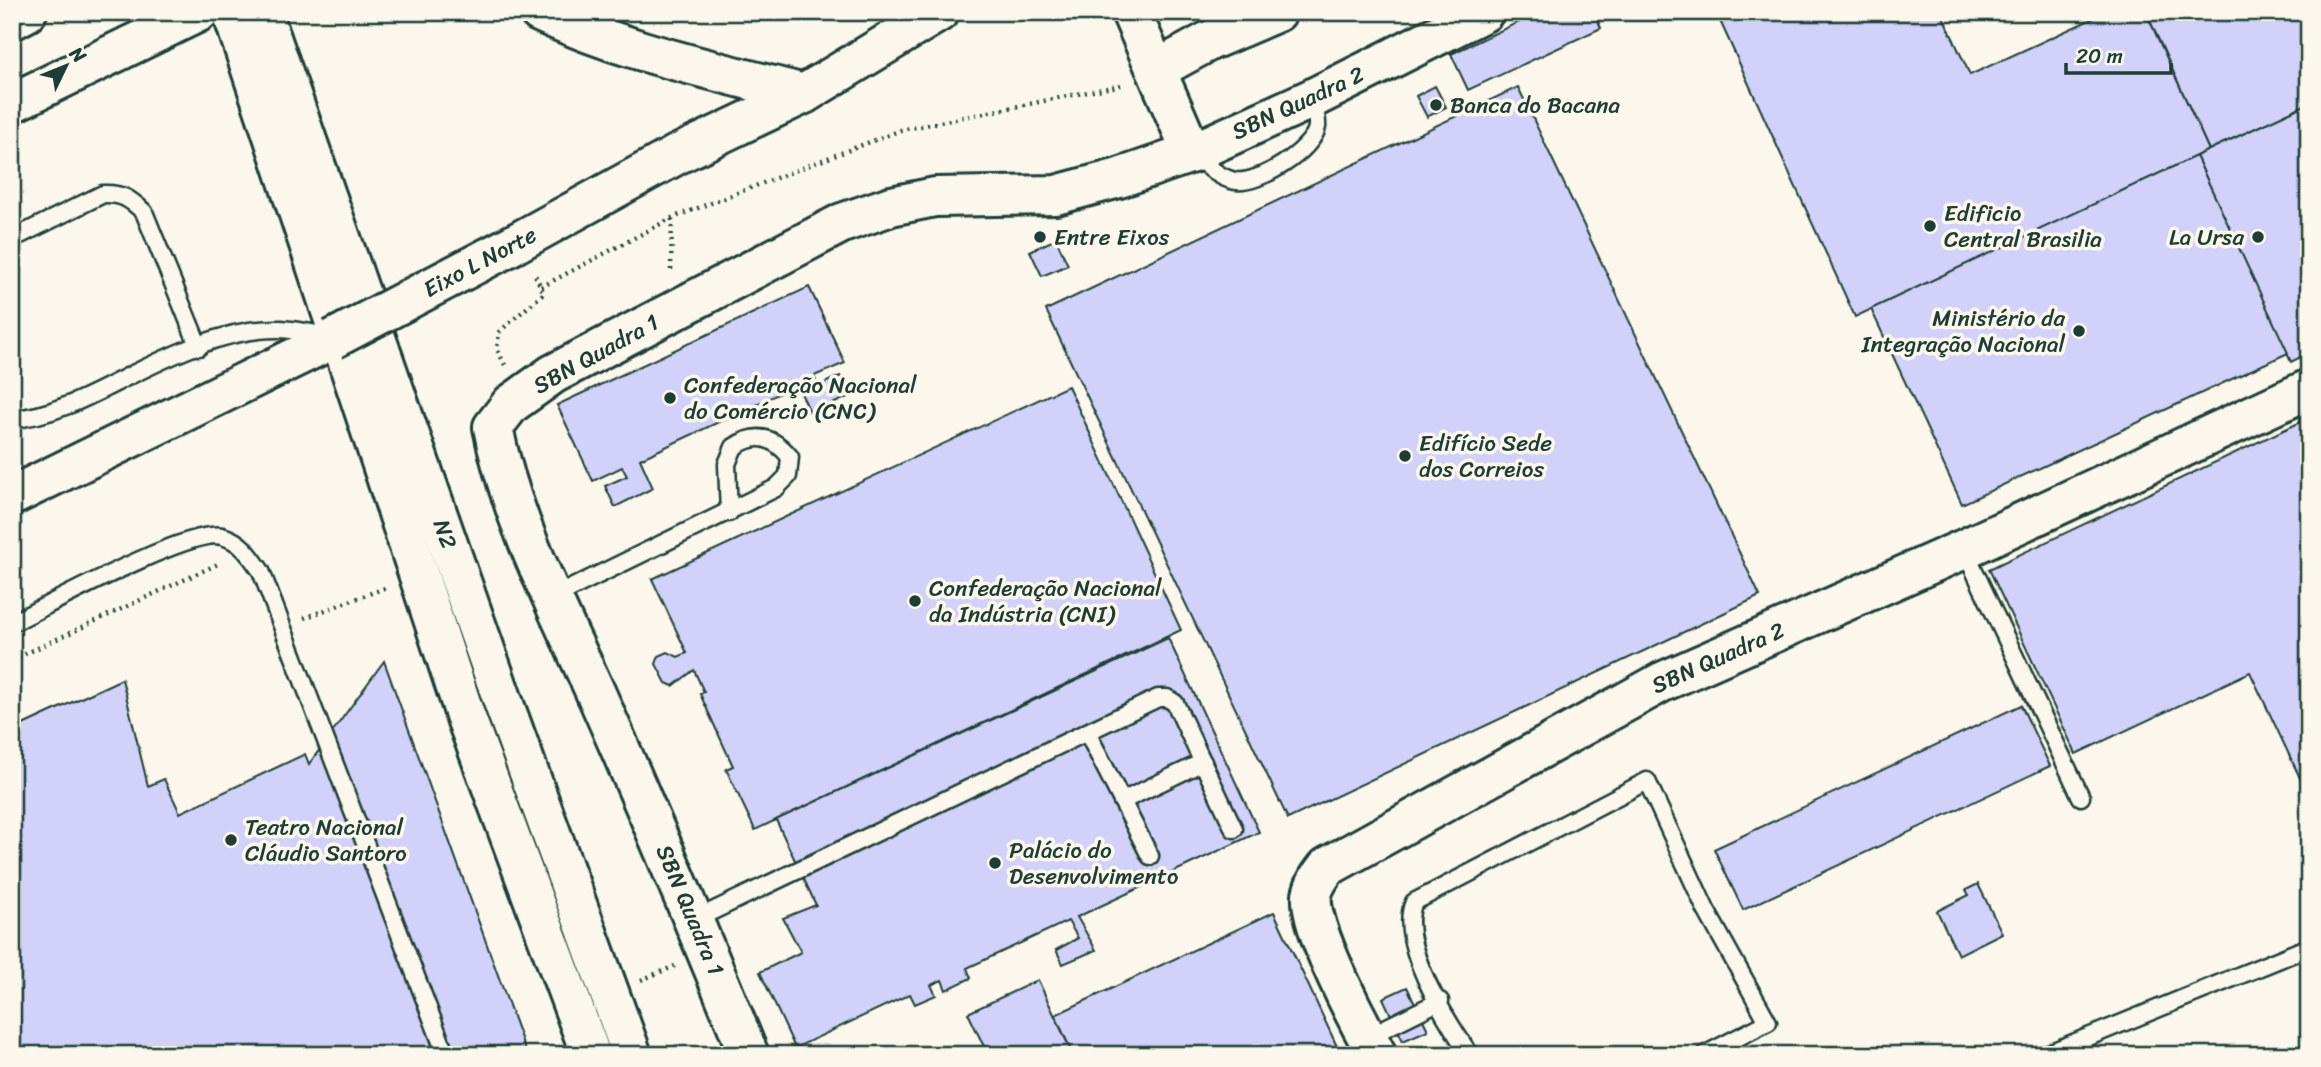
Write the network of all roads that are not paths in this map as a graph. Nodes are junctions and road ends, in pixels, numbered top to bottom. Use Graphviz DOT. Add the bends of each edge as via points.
graph roads {
  1 [pos="27,12"];
  2 [pos="199,12"];
  3 [pos="232,12"];
  4 [pos="262,12"];
  5 [pos="539,12"];
  6 [pos="939,12"];
  7 [pos="1131,12"];
  8 [pos="1277,12"];
  9 [pos="1473,15"];
  10 [pos="12,20"];
  11 [pos="1203,26"];
  12 [pos="1160,73"];
  13 [pos="71,75"];
  14 [pos="804,94"];
  15 [pos="12,103"];
  16 [pos="12,114"];
  17 [pos="1192,153"];
  18 [pos="12,239"];
  19 [pos="335,338"];
  20 [pos="199,347"];
  21 [pos="2309,389"];
  22 [pos="12,419"];
  23 [pos="17,489"];
  24 [pos="729,513"];
  25 [pos="1964,549"];
  26 [pos="553,597"];
  27 [pos="12,622"];
  28 [pos="465,715"];
  29 [pos="1088,734"];
  30 [pos="1203,762"];
  31 [pos="2081,797"];
  32 [pos="1122,801"];
  33 [pos="1234,829"];
  34 [pos="1150,856"];
  35 [pos="696,919"];
  36 [pos="2309,947"];
  37 [pos="597,960"];
  38 [pos="1440,1001"];
  39 [pos="1372,1046"];
  40 [pos="446,1055"];
  41 [pos="591,1055"];
  42 [pos="632,1055"];
  43 [pos="749,1055"];
  44 [pos="1470,1055"];
  45 [pos="1704,1055"];
  46 [pos="2044,1055"];
  1 -- 10 [label="main road"];
  2 -- 13 [label="main road"];
  3 -- 28 [label="main road, N2"];
  4 -- 37 [label="main road, N2"];
  5 -- 14 [label="main road" via="589,35 654,56"];
  6 -- 14 [label="main road, Eixo L Norte"];
  7 -- 12 [label="main road"];
  8 -- 11 [label="main road"];
  9 -- 17 [label="main road, SBN Quadra 2" via="1312,98"];
  11 -- 12 [label="main road"];
  12 -- 17 [label="main road"];
  13 -- 15 [label="main road"];
  13 -- 16 [label="main road"];
  14 -- 19 [label="main road, Eixo L Norte, bridge" via="678,154"];
  17 -- 26 [label="main road, SBN Quadra 1" via="1056,195 935,197 891,206 842,223 553,374 511,404 493,426 500,466"];
  18 -- 20 [label="lane" via="103,194 131,199 144,212"];
  19 -- 20 [label="lane" via="280,329 236,335"];
  19 -- 23 [label="main road, Eixo L Norte"];
  20 -- 22 [label="lane" via="66,405"];
  21 -- 25 [label="main road, SBN Quadra 2"];
  24 -- 24 [label="lane" via="776,488 788,476 790,457 770,439 758,436 734,447 727,464"];
  24 -- 26 [label="lane"];
  25 -- 31 [label="lane"];
  25 -- 39 [label="main road, SBN Quadra 2" via="1662,682 1327,867 1312,897 1320,937"];
  26 -- 35 [label="main road, SBN Quadra 1"];
  27 -- 40 [label="lane" via="162,551 202,537 218,535 246,550 261,571"];
  28 -- 37 [label="main road" via="483,723 497,737 574,936"];
  28 -- 41 [label="main road, N2"];
  29 -- 30 [label="lane" via="1143,704 1167,698 1175,703"];
  29 -- 32 [label="lane"];
  29 -- 35 [label="lane"];
  30 -- 32 [label="lane"];
  30 -- 33 [label="lane"];
  32 -- 34 [label="lane"];
  35 -- 43 [label="main road, SBN Quadra 1"];
  36 -- 46 [label="lane"];
  37 -- 42 [label="main road, N2"];
  38 -- 39 [label="lane"];
  38 -- 44 [label="lane"];
  38 -- 45 [label="lane" via="1414,950 1409,913 1414,902 1647,781 1706,910 1768,1022"];
}
